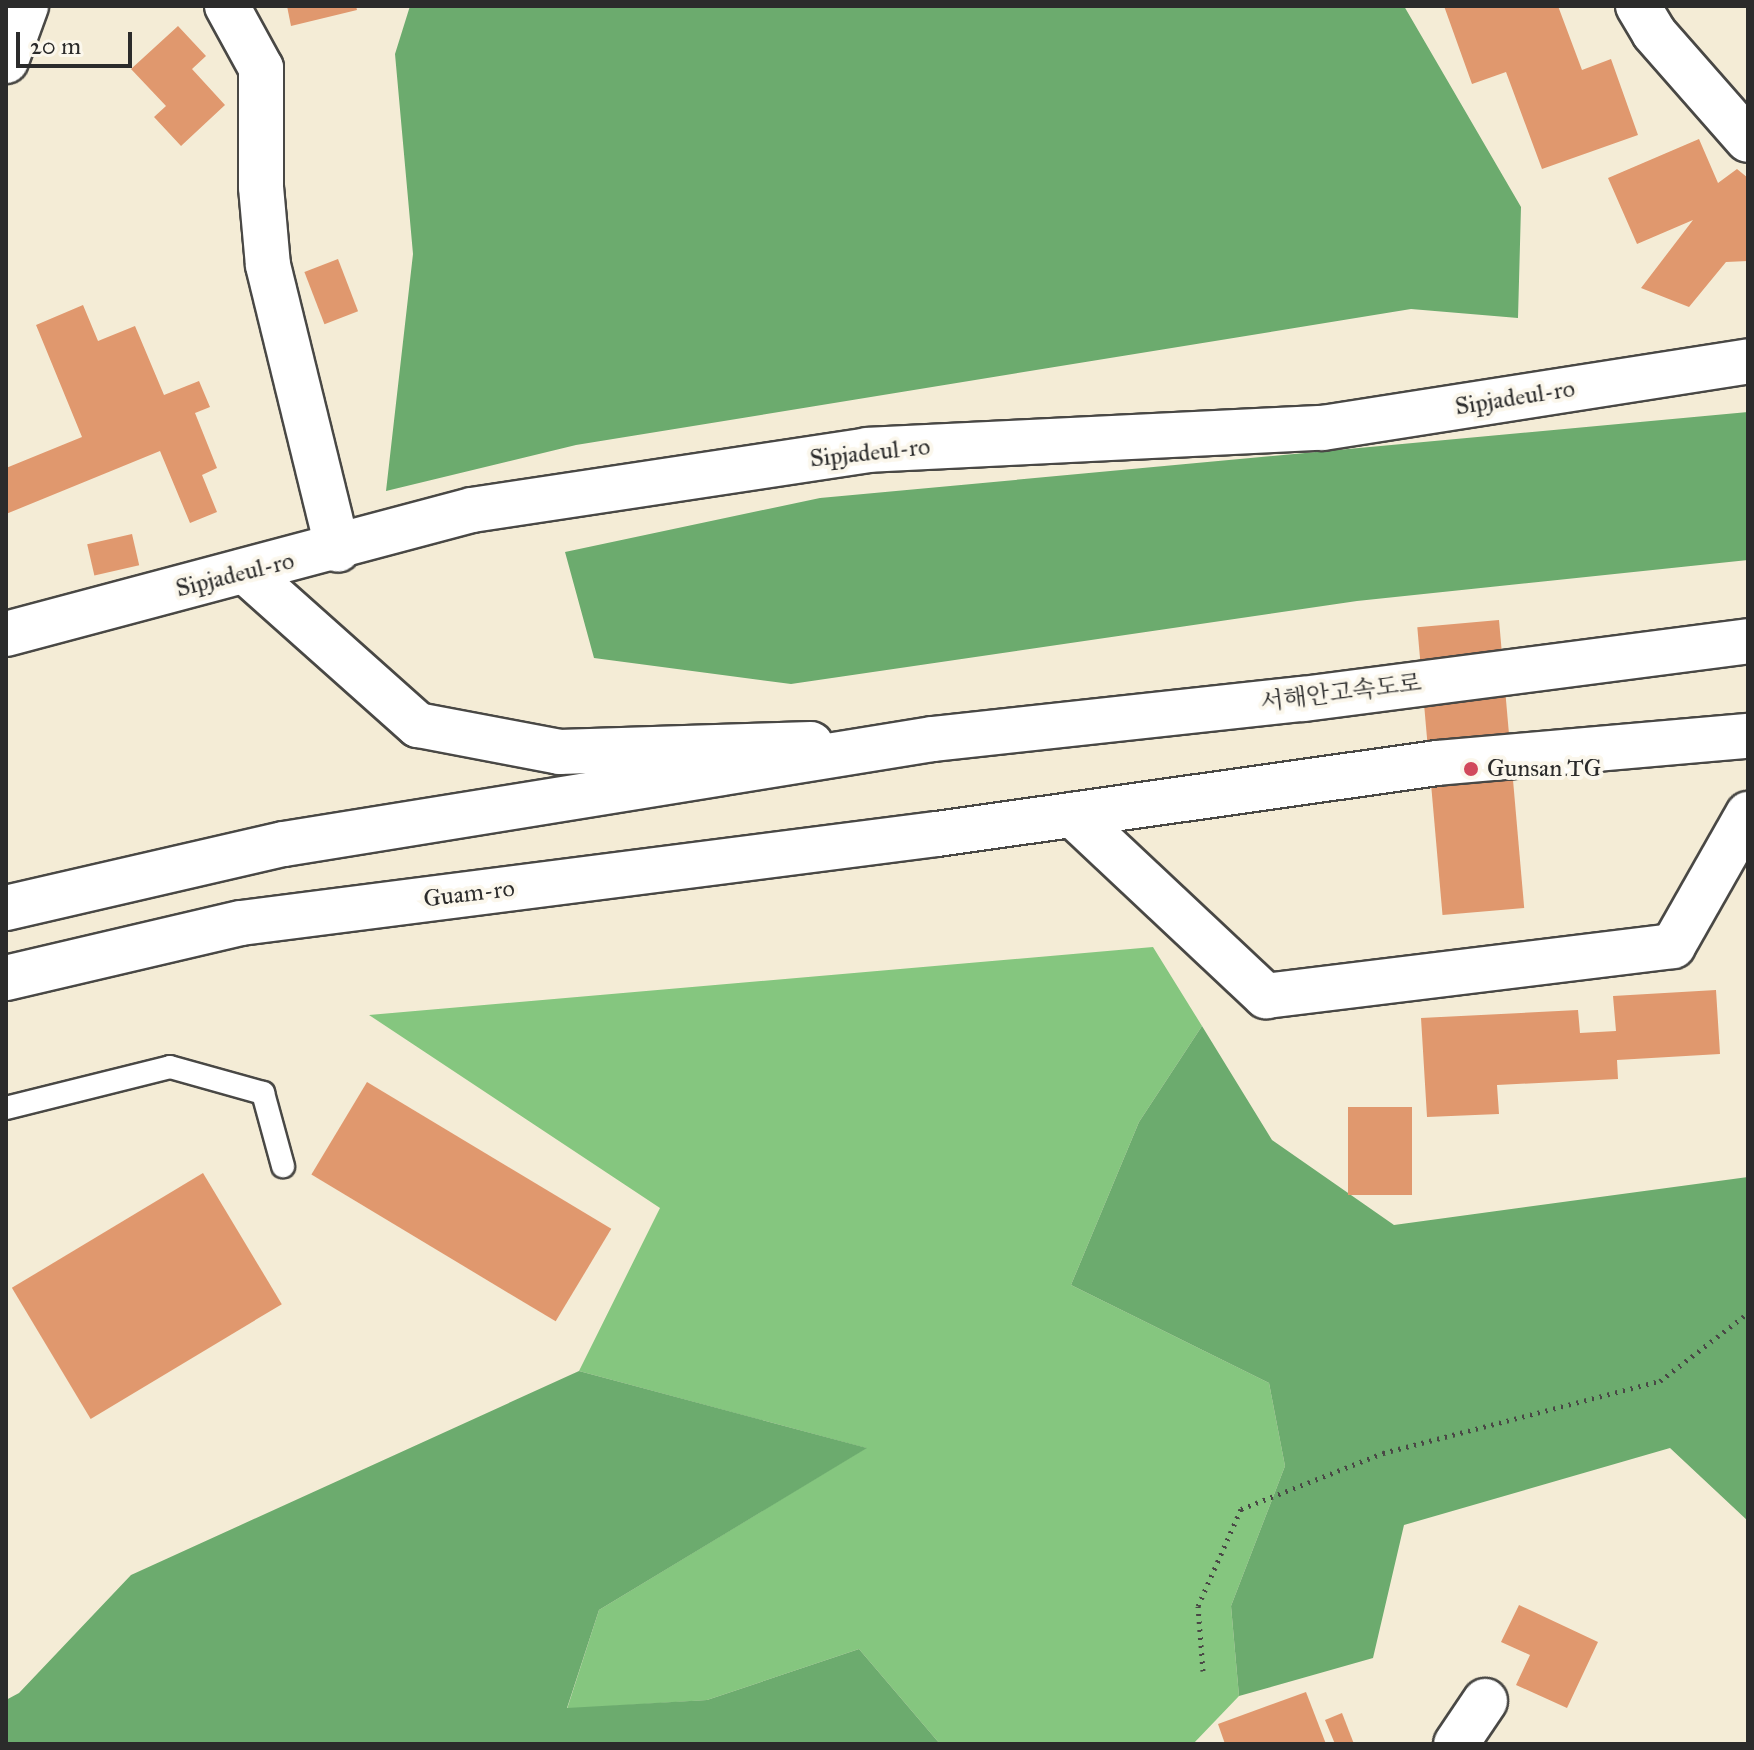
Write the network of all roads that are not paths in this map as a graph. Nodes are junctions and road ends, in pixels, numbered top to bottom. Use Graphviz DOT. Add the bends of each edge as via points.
graph roads {
  1 [pos="26,6"];
  2 [pos="227,6"];
  3 [pos="1638,6"];
  4 [pos="6,61"];
  5 [pos="1748,140"];
  6 [pos="1748,361"];
  7 [pos="338,550"];
  8 [pos="245,571"];
  9 [pos="6,634"];
  10 [pos="1748,641"];
  11 [pos="1748,736"];
  12 [pos="933,739"];
  13 [pos="1748,814"];
  14 [pos="1073,815"];
  15 [pos="6,908"];
  16 [pos="6,978"];
  17 [pos="6,1108"];
  18 [pos="283,1166"];
  19 [pos="1485,1701"];
  20 [pos="1456,1744"];
  1 -- 4 [label="main road"];
  2 -- 7 [label="main road" via="261,68 261,187 268,265"];
  3 -- 5 [label="main road" via="1654,33"];
  6 -- 7 [label="main road, Sipjadeul-ro" via="1322,428 867,450 472,510"];
  7 -- 8 [label="main road, Sipjadeul-ro"];
  8 -- 9 [label="main road, Sipjadeul-ro"];
  8 -- 12 [label="main road" via="418,725 559,752"];
  10 -- 12 [label="main road, 서해안고속도로" via="1303,699"];
  11 -- 14 [label="main road" via="1437,763"];
  12 -- 15 [label="main road" via="284,844"];
  13 -- 14 [label="main road" via="1673,946 1266,996"];
  14 -- 16 [label="main road, Guam-ro" via="241,923"];
  17 -- 18 [label="lane" via="170,1067 263,1093"];
  19 -- 20 [label="main road"];
}
